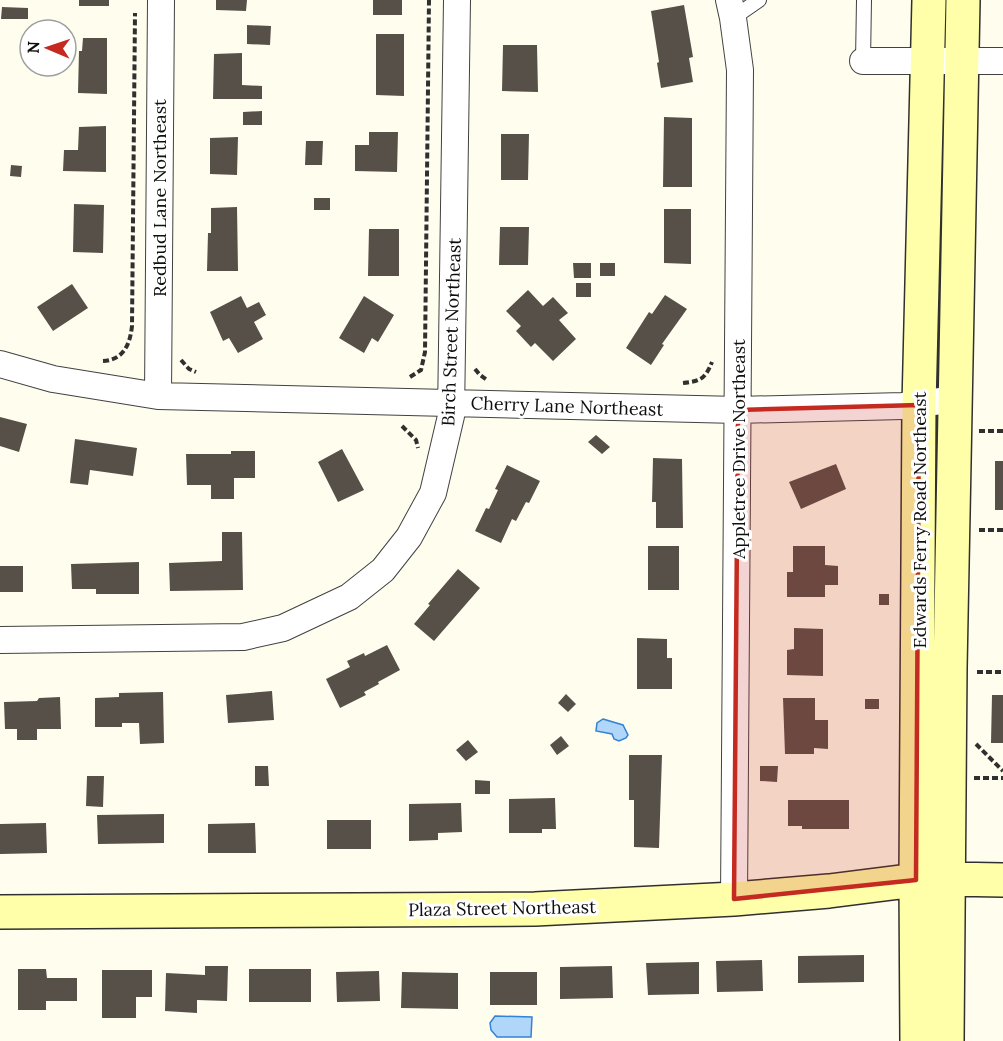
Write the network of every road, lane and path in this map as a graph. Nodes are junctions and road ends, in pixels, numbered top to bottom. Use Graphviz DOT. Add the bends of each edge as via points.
graph roads {
  1 [pos="161,0"];
  2 [pos="429,0"];
  3 [pos="457,0"];
  4 [pos="759,0"];
  5 [pos="864,0"];
  6 [pos="929,0"];
  7 [pos="963,0"];
  8 [pos="731,9"];
  9 [pos="135,11"];
  10 [pos="863,61"];
  11 [pos="928,61"];
  12 [pos="963,61"];
  13 [pos="1003,61"];
  14 [pos="179,354"];
  15 [pos="95,362"];
  16 [pos="712,362"];
  17 [pos="0,364"];
  18 [pos="473,366"];
  19 [pos="200,375"];
  20 [pos="401,377"];
  21 [pos="492,382"];
  22 [pos="682,383"];
  23 [pos="158,396"];
  24 [pos="956,399"];
  25 [pos="452,403"];
  26 [pos="919,405"];
  27 [pos="738,410"];
  28 [pos="397,424"];
  29 [pos="973,431"];
  30 [pos="1003,431"];
  31 [pos="419,450"];
  32 [pos="973,530"];
  33 [pos="1003,530"];
  34 [pos="0,640"];
  35 [pos="970,672"];
  36 [pos="1003,672"];
  37 [pos="969,738"];
  38 [pos="1003,771"];
  39 [pos="968,778"];
  40 [pos="1003,778"];
  41 [pos="948,879"];
  42 [pos="916,880"];
  43 [pos="1003,880"];
  44 [pos="734,899"];
  45 [pos="0,912"];
  46 [pos="917,1041"];
  47 [pos="947,1041"];
  1 -- 23 [label="street, Redbud Lane Northeast"];
  2 -- 20 [label="path" via="424,360 421,370 412,378"];
  3 -- 25 [label="street, Birch Street Northeast"];
  4 -- 8 [label="lane"];
  5 -- 10 [label="lane"];
  6 -- 11 [label="main road, Edwards Ferry Road Northeast"];
  7 -- 12 [label="main road, Edwards Ferry Road Northeast"];
  8 -- 27 [label="street, Appletree Drive Northeast" via="740,69"];
  9 -- 15 [label="path" via="132,326 125,351 118,358"];
  10 -- 11 [label="street"];
  11 -- 12 [label="street"];
  11 -- 26 [label="main road, Edwards Ferry Road Northeast"];
  12 -- 13 [label="street"];
  12 -- 24 [label="main road, Edwards Ferry Road Northeast"];
  14 -- 19 [label="path" via="189,369"];
  16 -- 22 [label="path" via="699,381"];
  17 -- 23 [label="street, Cherry Lane Northeast" via="53,379"];
  18 -- 21 [label="path"];
  23 -- 25 [label="street, Cherry Lane Northeast"];
  24 -- 26 [label="street, Cherry Lane Northeast"];
  24 -- 41 [label="main road, Edwards Ferry Road Northeast"];
  25 -- 27 [label="street, Cherry Lane Northeast"];
  25 -- 34 [label="street, Birch Street Northeast" via="433,492 408,537 383,570 349,597 283,628 243,637"];
  26 -- 27 [label="street, Cherry Lane Northeast"];
  26 -- 42 [label="main road, Edwards Ferry Road Northeast"];
  27 -- 44 [label="street, Appletree Drive Northeast"];
  28 -- 31 [label="path" via="416,441"];
  29 -- 30 [label="path"];
  32 -- 33 [label="path"];
  35 -- 36 [label="path"];
  37 -- 38 [label="path"];
  39 -- 40 [label="path"];
  41 -- 42 [label="main road, Plaza Street Northeast"];
  41 -- 43 [label="main road, Plaza Street Northeast"];
  41 -- 47 [label="main road, Edwards Ferry Road Northeast"];
  42 -- 44 [label="main road, Plaza Street Northeast"];
  42 -- 46 [label="main road, Edwards Ferry Road Northeast"];
  44 -- 45 [label="main road, Plaza Street Northeast" via="535,909"];
}
